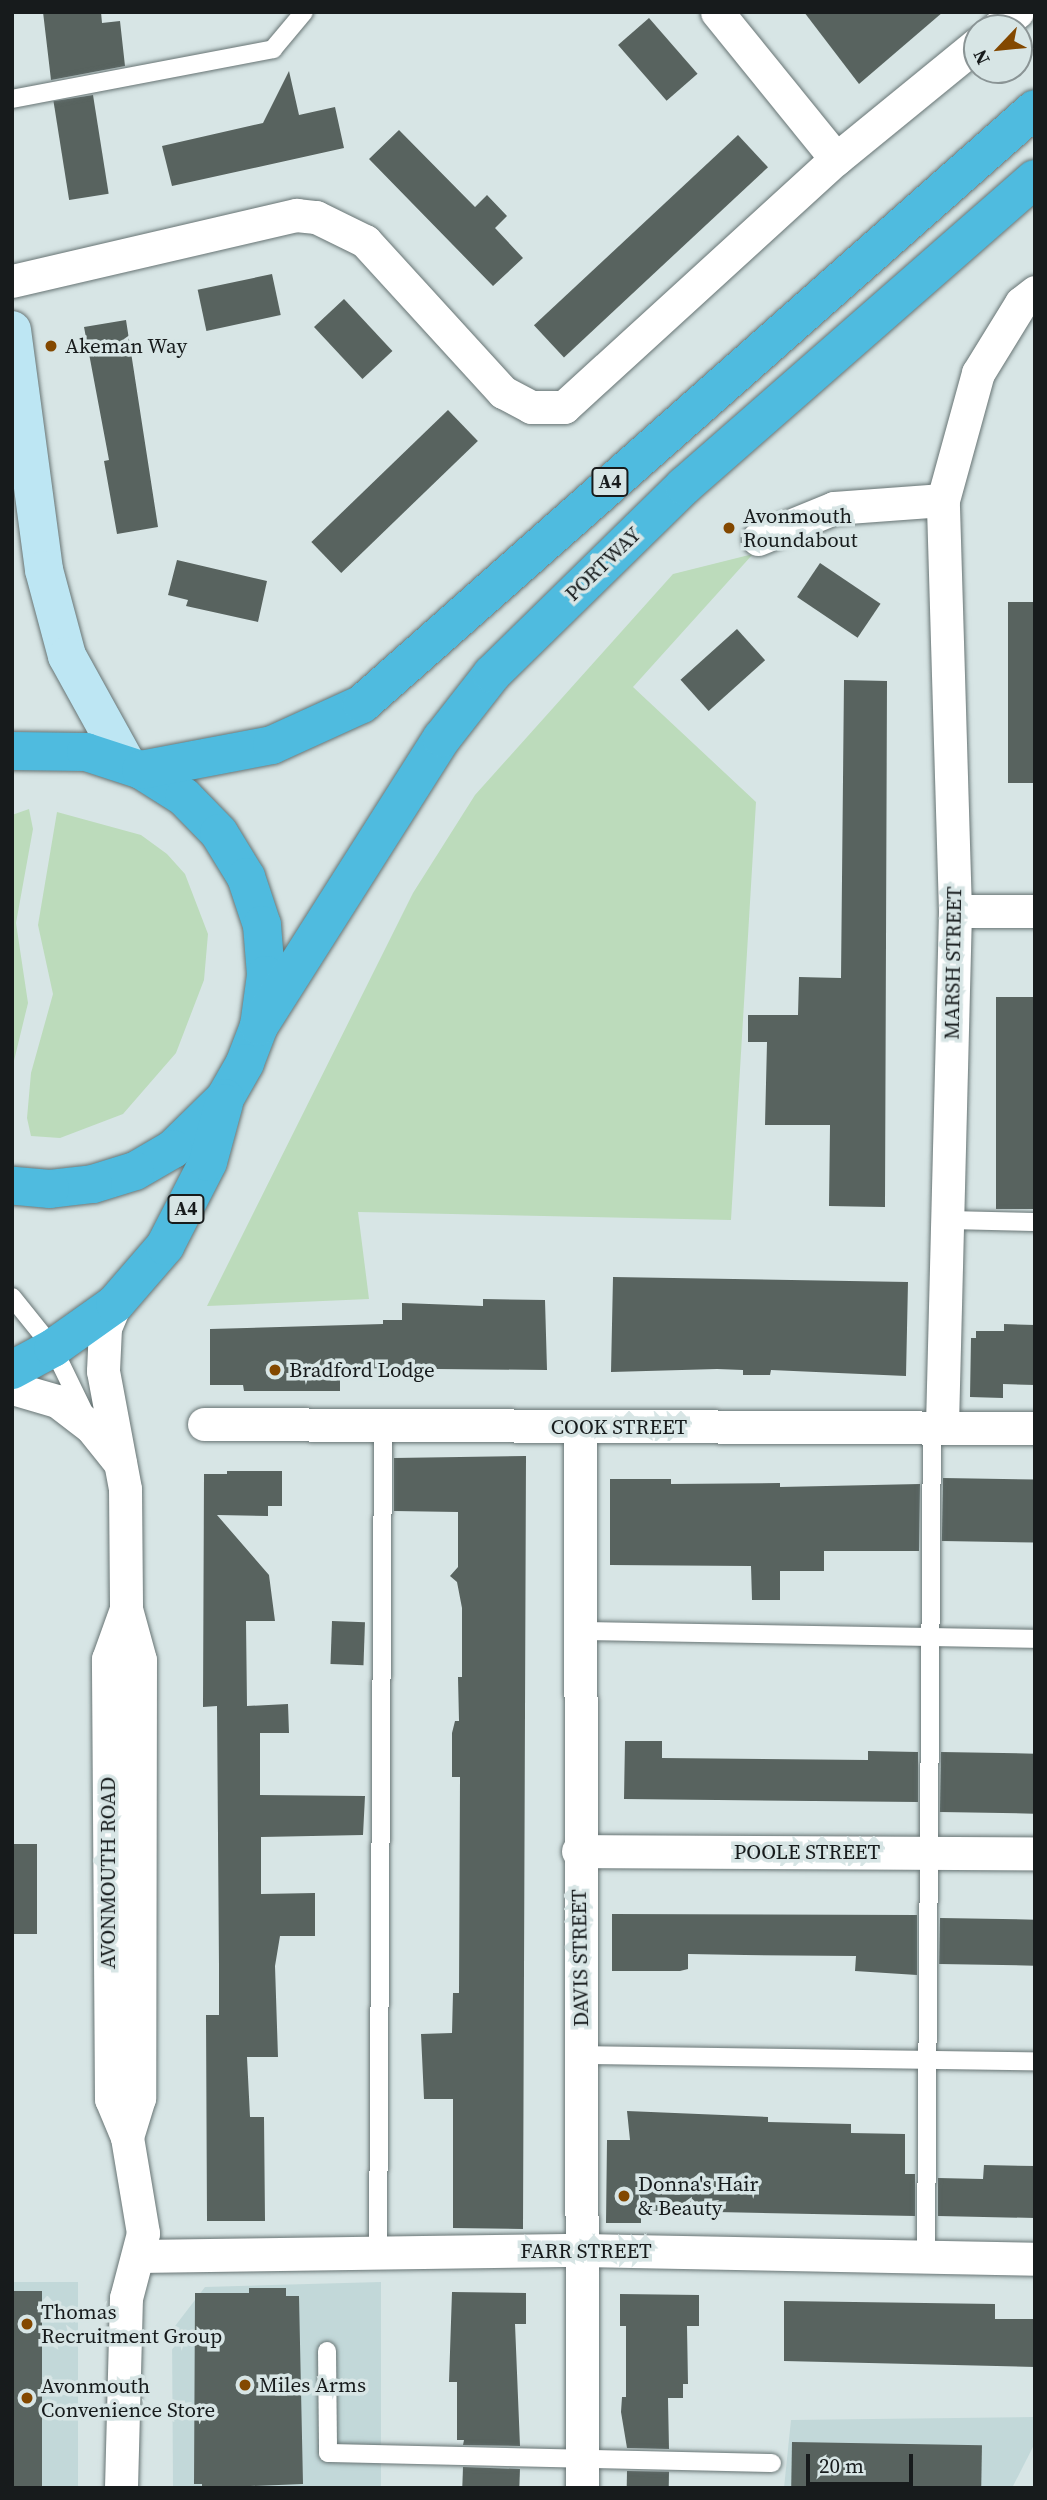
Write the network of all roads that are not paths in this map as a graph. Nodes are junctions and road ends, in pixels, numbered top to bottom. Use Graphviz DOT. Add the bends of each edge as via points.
graph roads {
  1 [pos="304,12"];
  2 [pos="717,12"];
  3 [pos="963,55"];
  4 [pos="12,99"];
  5 [pos="1035,109"];
  6 [pos="836,159"];
  7 [pos="1035,179"];
  8 [pos="12,281"];
  9 [pos="1035,292"];
  10 [pos="12,330"];
  11 [pos="943,500"];
  12 [pos="758,539"];
  13 [pos="12,751"];
  14 [pos="134,766"];
  15 [pos="955,911"];
  16 [pos="1035,911"];
  17 [pos="259,1026"];
  18 [pos="225,1098"];
  19 [pos="12,1186"];
  20 [pos="948,1220"];
  21 [pos="1035,1222"];
  22 [pos="12,1297"];
  23 [pos="115,1304"];
  24 [pos="53,1348"];
  25 [pos="12,1370"];
  26 [pos="12,1388"];
  27 [pos="204,1424"];
  28 [pos="383,1425"];
  29 [pos="937,1425"];
  30 [pos="91,1427"];
  31 [pos="580,1428"];
  32 [pos="1035,1428"];
  33 [pos="121,1465"];
  34 [pos="579,1631"];
  35 [pos="928,1637"];
  36 [pos="1035,1639"];
  37 [pos="578,1851"];
  38 [pos="927,1853"];
  39 [pos="1035,1853"];
  40 [pos="582,2055"];
  41 [pos="927,2059"];
  42 [pos="1035,2061"];
  43 [pos="583,2250"];
  44 [pos="379,2255"];
  45 [pos="138,2256"];
  46 [pos="926,2256"];
  47 [pos="1035,2259"];
  48 [pos="327,2350"];
  49 [pos="772,2463"];
  50 [pos="582,2473"];
  51 [pos="121,2488"];
  1 -- 4 [label="lane" via="273,49"];
  2 -- 6 [label="street"];
  3 -- 6 [label="street"];
  5 -- 14 [label="highway, A4" via="362,704 272,746"];
  6 -- 8 [label="street" via="564,407 531,407 503,392 365,241 316,217 296,215"];
  7 -- 17 [label="highway, PORTWAY / A4" via="684,486 492,674 442,738"];
  9 -- 11 [label="street" via="1021,303 978,373"];
  10 -- 14 [label="main road" via="44,570 66,656"];
  11 -- 12 [label="street" via="834,508"];
  11 -- 15 [label="street, MARSH STREET"];
  13 -- 14 [label="highway" via="86,752"];
  14 -- 17 [label="highway" via="184,797 219,833 246,877 262,925 267,975"];
  15 -- 16 [label="street"];
  15 -- 20 [label="street, MARSH STREET"];
  17 -- 18 [label="highway"];
  18 -- 19 [label="highway" via="173,1149 135,1171 93,1184 50,1189"];
  18 -- 23 [label="highway, A4" via="208,1162 187,1208 164,1246"];
  20 -- 21 [label="lane"];
  20 -- 29 [label="street, MARSH STREET"];
  22 -- 24 [label="lane"];
  23 -- 24 [label="highway, A4"];
  23 -- 33 [label="street, AVONMOUTH ROAD" via="105,1328 103,1371"];
  24 -- 25 [label="highway, A4"];
  24 -- 30 [label="lane"];
  26 -- 30 [label="street" via="57,1401"];
  27 -- 28 [label="street, COOK STREET"];
  28 -- 31 [label="street, COOK STREET"];
  28 -- 44 [label="lane"];
  29 -- 31 [label="street, COOK STREET"];
  29 -- 32 [label="street, COOK STREET"];
  29 -- 35 [label="lane"];
  30 -- 33 [label="street"];
  31 -- 34 [label="street, DAVIS STREET"];
  33 -- 45 [label="street, AVONMOUTH ROAD" via="128,1531 126,1609 139,1660 124,1797 124,1959 139,2098 127,2137 142,2213"];
  34 -- 35 [label="lane"];
  34 -- 37 [label="street, DAVIS STREET"];
  35 -- 36 [label="lane"];
  35 -- 38 [label="lane"];
  37 -- 38 [label="street, POOLE STREET"];
  37 -- 40 [label="street, DAVIS STREET"];
  38 -- 39 [label="street, POOLE STREET"];
  38 -- 41 [label="lane"];
  40 -- 41 [label="lane"];
  40 -- 43 [label="street, DAVIS STREET"];
  41 -- 42 [label="lane"];
  41 -- 46 [label="lane"];
  43 -- 44 [label="street, FARR STREET"];
  43 -- 46 [label="street, FARR STREET"];
  43 -- 50 [label="street, DAVIS STREET"];
  44 -- 45 [label="street, FARR STREET"];
  45 -- 51 [label="street, AVONMOUTH ROAD" via="123,2330"];
  46 -- 47 [label="street, FARR STREET"];
  48 -- 50 [label="lane" via="328,2453"];
  49 -- 50 [label="lane"];
}
